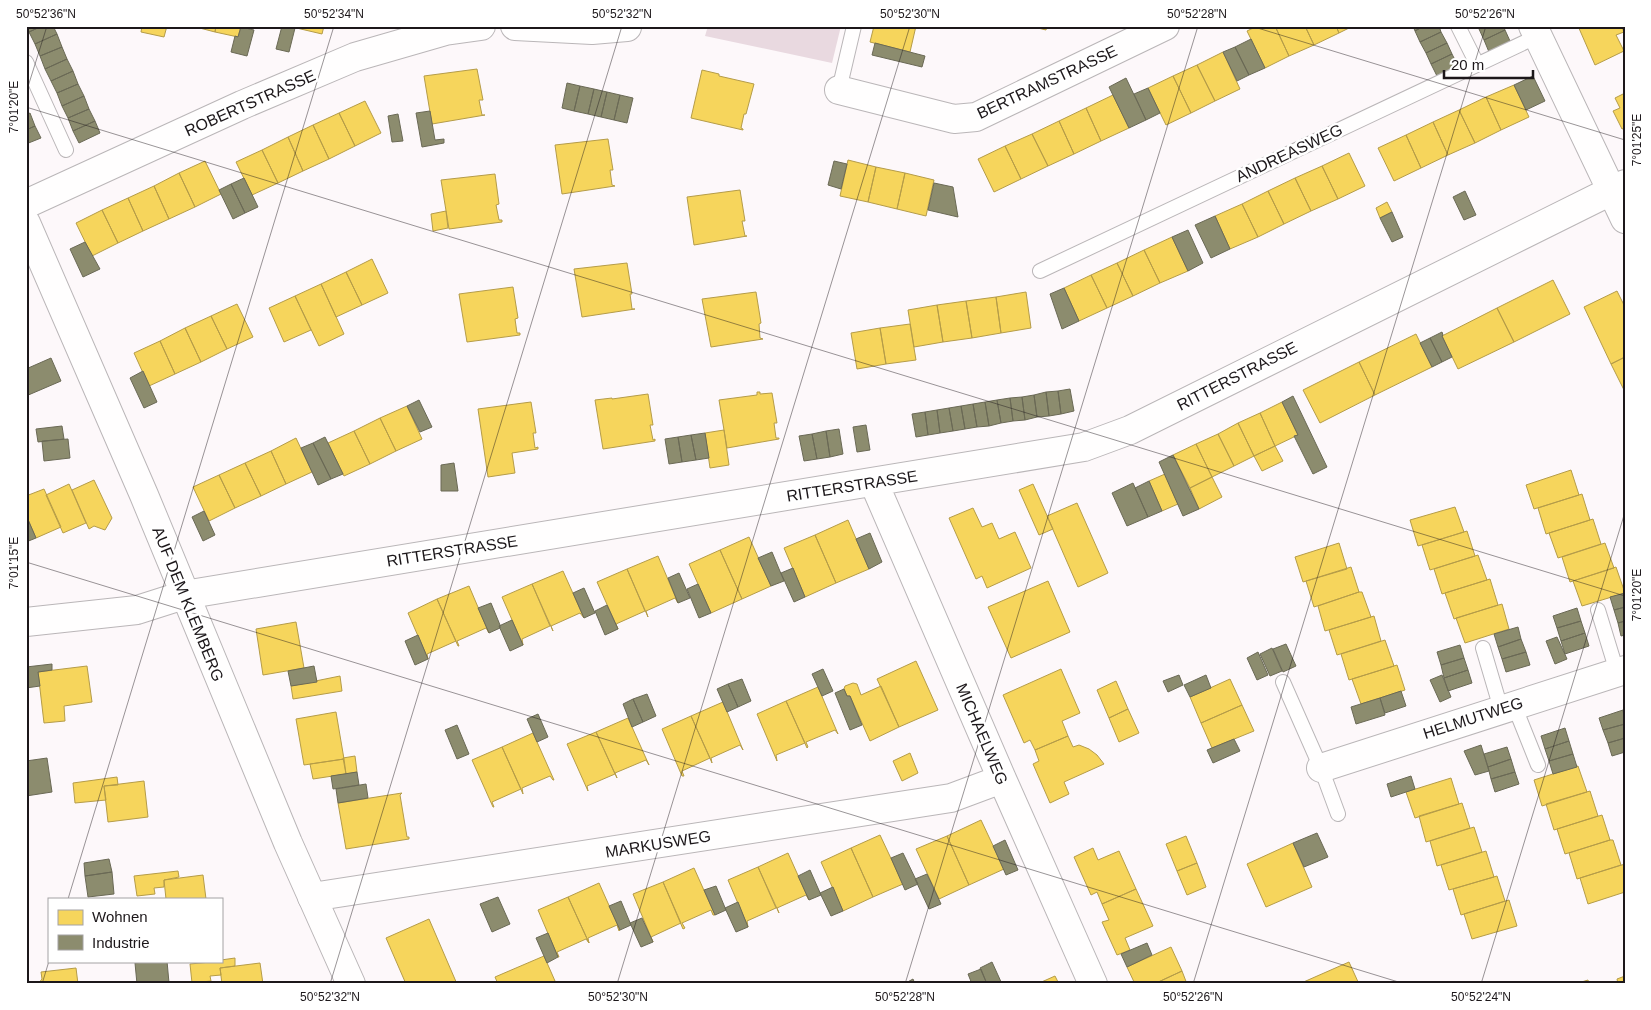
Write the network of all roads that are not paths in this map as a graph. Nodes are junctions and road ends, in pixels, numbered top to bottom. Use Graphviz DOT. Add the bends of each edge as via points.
graph roads {
  1 [pos="482,26"];
  2 [pos="515,26"];
  3 [pos="627,26"];
  4 [pos="854,26"];
  5 [pos="1165,26"];
  6 [pos="1458,26"];
  7 [pos="1536,31"];
  8 [pos="26,62"];
  9 [pos="1477,64"];
  10 [pos="839,90"];
  11 [pos="66,150"];
  12 [pos="1618,187"];
  13 [pos="26,204"];
  14 [pos="1625,219"];
  15 [pos="26,223"];
  16 [pos="1040,272"];
  17 [pos="874,483"];
  18 [pos="184,596"];
  19 [pos="1598,610"];
  20 [pos="26,622"];
  21 [pos="1483,648"];
  22 [pos="1621,671"];
  23 [pos="1283,682"];
  24 [pos="1508,707"];
  25 [pos="1538,765"];
  26 [pos="1321,768"];
  27 [pos="1002,779"];
  28 [pos="1338,814"];
  29 [pos="312,897"];
  30 [pos="351,984"];
  31 [pos="1094,984"];
  1 -- 13 [label="street, ROBERTSTRASSE" via="445,31 355,57"];
  2 -- 3 [label="street" via="592,30"];
  4 -- 10 [label="lane"];
  5 -- 10 [label="street, BERTRAMSTRASSE" via="976,117 954,119"];
  6 -- 9 [label="lane"];
  7 -- 9 [label="lane, ANDREASWEG"];
  7 -- 12 [label="street"];
  8 -- 11 [label="lane"];
  9 -- 16 [label="lane, ANDREASWEG"];
  12 -- 14 [label="street"];
  12 -- 17 [label="street, RITTERSTRASSE" via="1130,430 1084,447"];
  15 -- 18 [label="street, AUF DEM KLEMBERG" via="144,495"];
  17 -- 18 [label="street, RITTERSTRASSE"];
  17 -- 27 [label="street, MICHAELWEG"];
  18 -- 20 [label="street, RITTERSTRASSE" via="137,610"];
  18 -- 29 [label="street, AUF DEM KLEMBERG"];
  19 -- 22 [label="lane"];
  21 -- 24 [label="lane"];
  22 -- 24 [label="street, HELMUTWEG"];
  23 -- 26 [label="lane"];
  24 -- 25 [label="lane"];
  24 -- 26 [label="street, HELMUTWEG"];
  26 -- 28 [label="lane"];
  27 -- 29 [label="street, MARKUSWEG" via="951,798"];
  27 -- 31 [label="street, MICHAELWEG"];
  29 -- 30 [label="street, AUF DEM KLEMBERG"];
}
